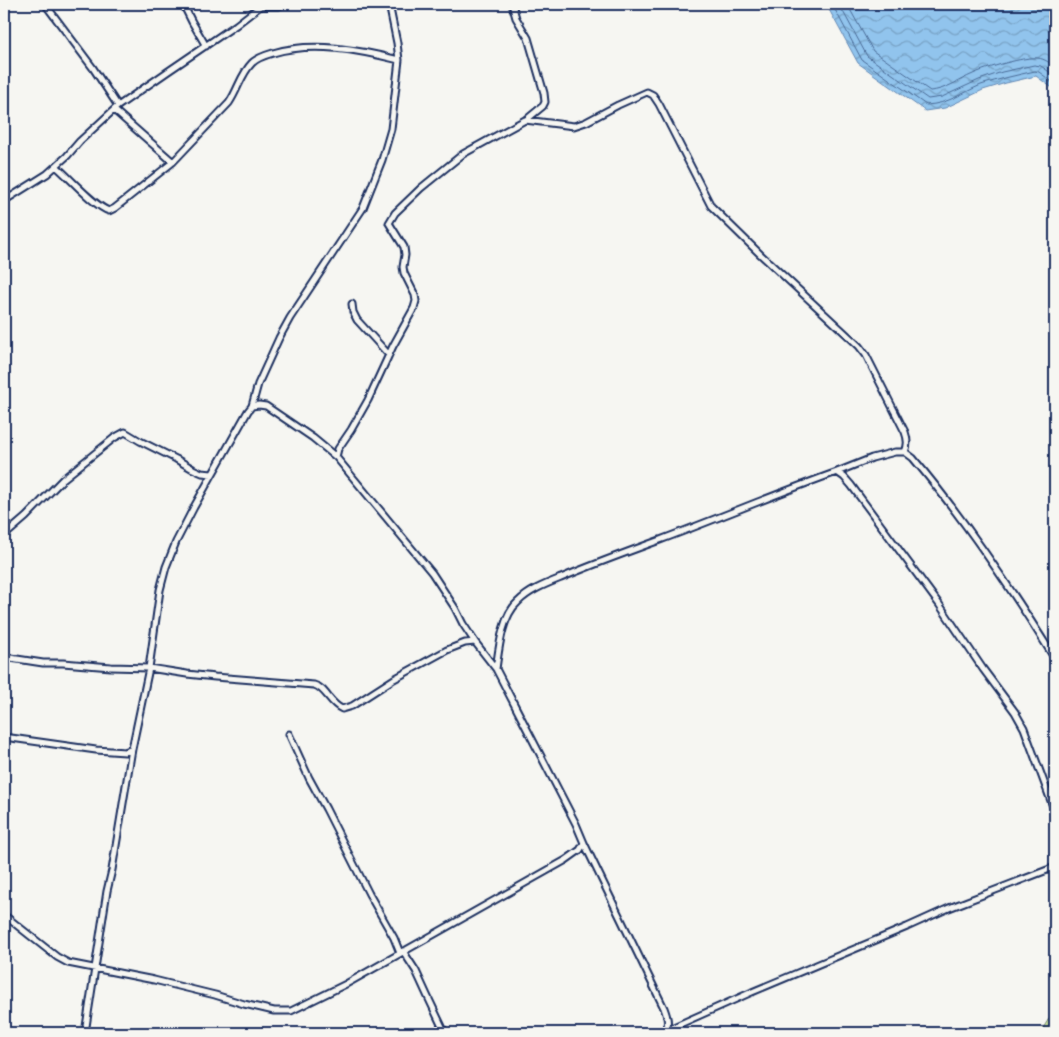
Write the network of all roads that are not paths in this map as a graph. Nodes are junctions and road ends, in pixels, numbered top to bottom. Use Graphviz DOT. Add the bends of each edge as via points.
graph roads {
  1 [pos="44,4"];
  2 [pos="183,4"];
  3 [pos="286,4"];
  4 [pos="389,4"];
  5 [pos="512,4"];
  6 [pos="262,5"];
  7 [pos="206,46"];
  8 [pos="399,60"];
  9 [pos="116,108"];
  10 [pos="525,120"];
  11 [pos="173,162"];
  12 [pos="56,166"];
  13 [pos="4,201"];
  14 [pos="352,304"];
  15 [pos="389,355"];
  16 [pos="252,406"];
  17 [pos="905,452"];
  18 [pos="336,456"];
  19 [pos="837,472"];
  20 [pos="212,474"];
  21 [pos="4,536"];
  22 [pos="475,642"];
  23 [pos="4,657"];
  24 [pos="1055,659"];
  25 [pos="149,668"];
  26 [pos="496,669"];
  27 [pos="289,734"];
  28 [pos="4,737"];
  29 [pos="132,749"];
  30 [pos="1055,812"];
  31 [pos="584,843"];
  32 [pos="1055,867"];
  33 [pos="4,915"];
  34 [pos="402,952"];
  35 [pos="94,968"];
  36 [pos="666,1030"];
  37 [pos="84,1033"];
  38 [pos="445,1033"];
  39 [pos="660,1033"];
  1 -- 9 [label="street" via="87,61"];
  2 -- 7 [label="street"];
  3 -- 6 [label="street"];
  4 -- 8 [label="street"];
  5 -- 10 [label="street" via="528,38 545,102"];
  6 -- 7 [label="street"];
  7 -- 9 [label="street"];
  8 -- 11 [label="street" via="366,52 308,47 287,48 260,57 245,70 229,103"];
  8 -- 16 [label="street" via="391,129 363,208 290,318 269,358"];
  9 -- 11 [label="street"];
  9 -- 12 [label="street"];
  10 -- 15 [label="street" via="463,154 421,188 389,223 404,246 404,273 416,301"];
  10 -- 17 [label="street" via="574,126 640,94 647,92 653,95 711,206 866,355 908,439"];
  11 -- 12 [label="street" via="109,211"];
  12 -- 13 [label="street"];
  14 -- 15 [label="street" via="357,320"];
  15 -- 18 [label="street"];
  16 -- 18 [label="street" via="266,406"];
  16 -- 20 [label="street"];
  17 -- 19 [label="street" via="872,458"];
  17 -- 24 [label="street" via="964,523"];
  18 -- 22 [label="street" via="432,573"];
  19 -- 26 [label="street" via="574,573 528,594 517,602 509,615"];
  19 -- 30 [label="street" via="851,485 1015,712"];
  20 -- 21 [label="street" via="193,469 125,432 63,479"];
  20 -- 25 [label="street" via="166,567"];
  22 -- 25 [label="street" via="447,650 342,709 321,687 314,685"];
  22 -- 26 [label="street"];
  23 -- 25 [label="street" via="43,663"];
  25 -- 29 [label="street"];
  26 -- 31 [label="street"];
  27 -- 34 [label="street" via="369,894"];
  28 -- 29 [label="street" via="96,750 124,752"];
  29 -- 35 [label="street"];
  31 -- 34 [label="street" via="566,860"];
  31 -- 36 [label="street" via="664,1008 668,1024"];
  32 -- 36 [label="street" via="948,908"];
  33 -- 35 [label="street" via="57,957 68,963"];
  34 -- 35 [label="street" via="290,1011 244,1004"];
  34 -- 38 [label="street" via="416,970"];
  35 -- 37 [label="street"];
  36 -- 39 [label="street"];
}
